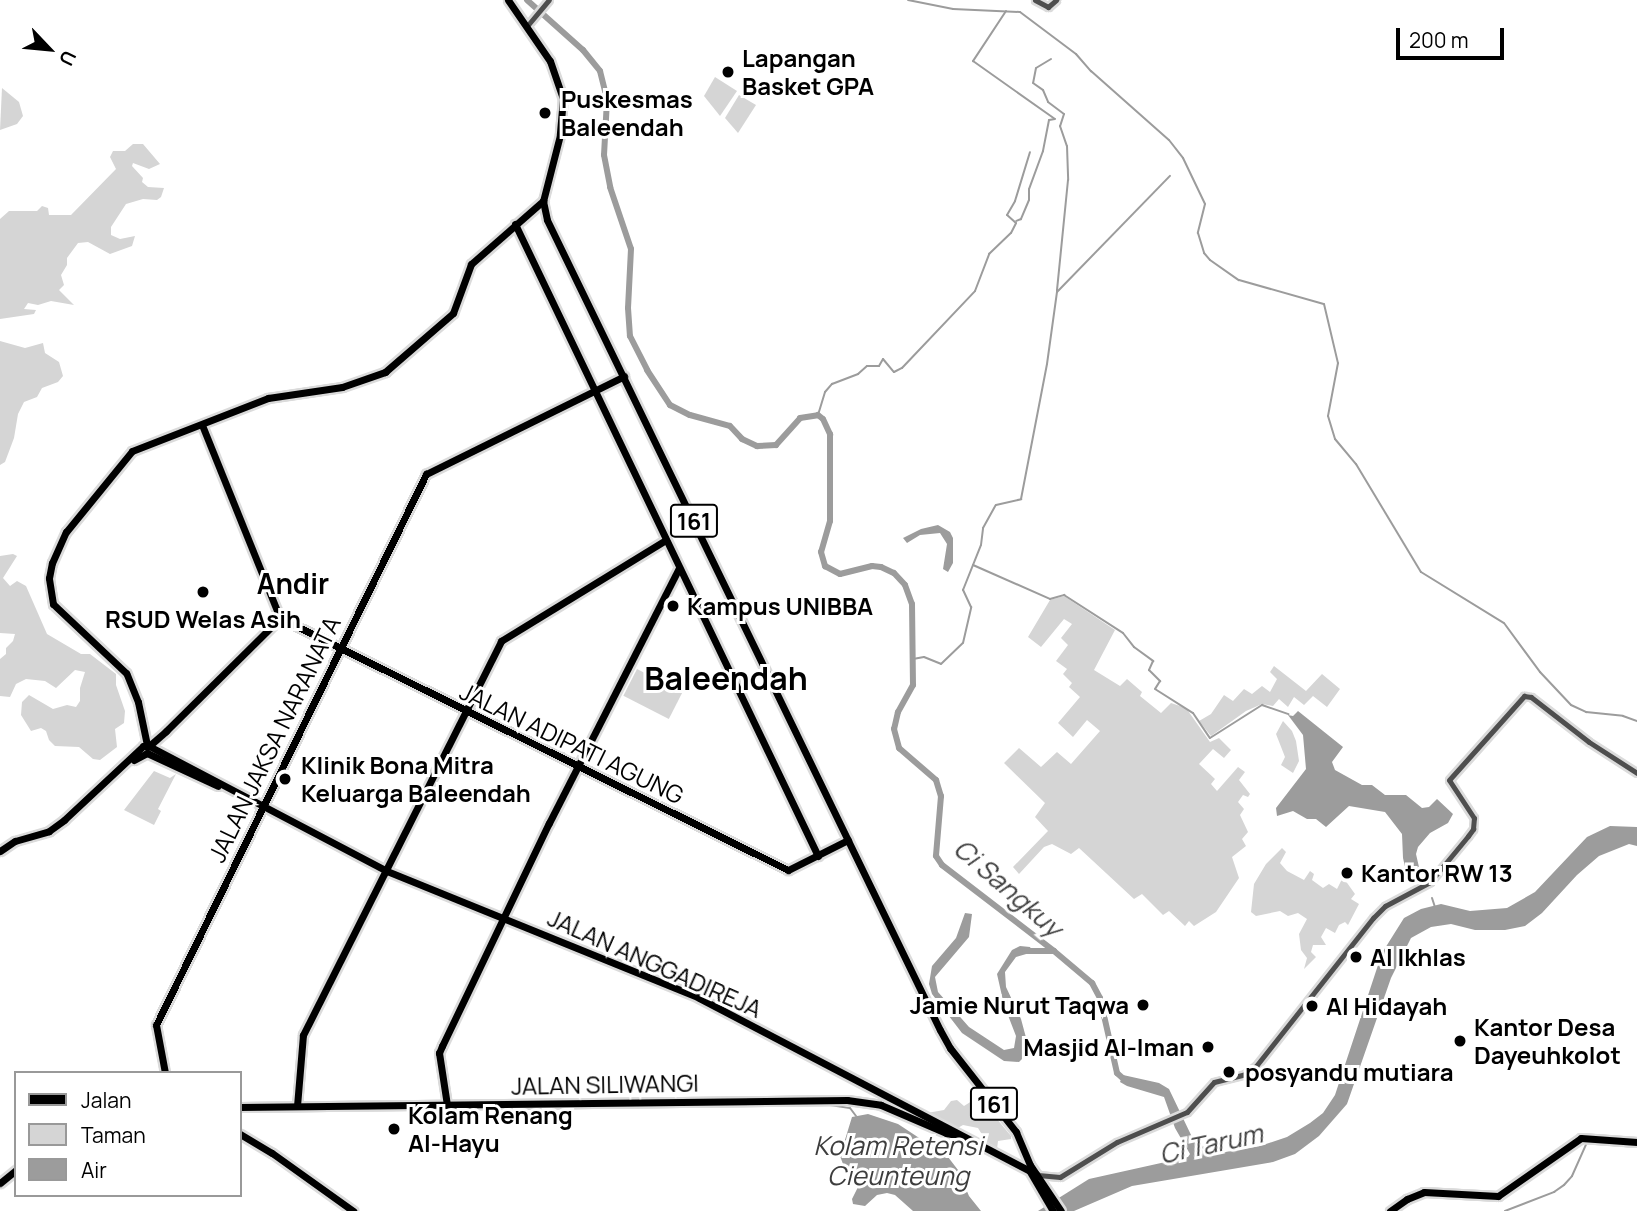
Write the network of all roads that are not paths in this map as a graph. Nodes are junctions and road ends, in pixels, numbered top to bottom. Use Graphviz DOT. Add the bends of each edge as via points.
graph roads {
  1 [pos="508,0"];
  2 [pos="549,0"];
  3 [pos="1035,0"];
  4 [pos="1056,0"];
  5 [pos="527,26"];
  6 [pos="543,201"];
  7 [pos="515,224"];
  8 [pos="624,376"];
  9 [pos="595,391"];
  10 [pos="202,425"];
  11 [pos="666,540"];
  12 [pos="680,568"];
  13 [pos="279,615"];
  14 [pos="340,648"];
  15 [pos="466,712"];
  16 [pos="146,749"];
  17 [pos="578,766"];
  18 [pos="1637,774"];
  19 [pos="263,807"];
  20 [pos="848,840"];
  21 [pos="0,850"];
  22 [pos="818,856"];
  23 [pos="387,871"];
  24 [pos="503,918"];
  25 [pos="165,1071"];
  26 [pos="447,1105"];
  27 [pos="297,1106"];
  28 [pos="242,1107"];
  29 [pos="242,1135"];
  30 [pos="965,1136"];
  31 [pos="1637,1142"];
  32 [pos="1031,1170"];
  33 [pos="14,1172"];
  34 [pos="0,1183"];
  35 [pos="1050,1201"];
  36 [pos="352,1211"];
  37 [pos="1053,1211"];
  38 [pos="1061,1211"];
  39 [pos="1390,1211"];
  1 -- 5 [label="main road"];
  2 -- 5 [label="street"];
  3 -- 4 [label="street" via="1048,7"];
  5 -- 6 [label="main road" via="557,75 564,104"];
  6 -- 7 [label="main road"];
  6 -- 8 [label="main road, 161" via="547,220"];
  7 -- 9 [label="main road"];
  7 -- 10 [label="main road" via="471,264 453,313 385,372 342,387 281,394"];
  8 -- 9 [label="main road, JALAN JAKSA NARANATA"];
  8 -- 20 [label="main road, 161"];
  9 -- 11 [label="main road"];
  9 -- 14 [label="main road, JALAN JAKSA NARANATA" via="426,474"];
  10 -- 13 [label="main road"];
  10 -- 16 [label="main road" via="139,448 122,460 65,534 49,578 56,608 126,673"];
  11 -- 12 [label="main road"];
  11 -- 15 [label="main road" via="501,640"];
  12 -- 17 [label="main road"];
  12 -- 22 [label="main road"];
  13 -- 14 [label="main road, JALAN ADIPATI AGUNG"];
  13 -- 16 [label="main road"];
  14 -- 15 [label="main road, JALAN ADIPATI AGUNG"];
  14 -- 19 [label="main road, JALAN JAKSA NARANATA"];
  15 -- 17 [label="main road, JALAN ADIPATI AGUNG"];
  15 -- 23 [label="main road"];
  16 -- 19 [label="main road, JALAN ANGGADIREJA"];
  16 -- 21 [label="main road" via="57,826"];
  17 -- 22 [label="main road, JALAN ADIPATI AGUNG" via="788,870"];
  17 -- 24 [label="main road"];
  18 -- 32 [label="street" via="1524,696 1449,780 1474,818 1473,829 1430,882 1385,906 1373,918 1253,1069 1214,1082 1184,1114 1116,1142 1058,1178"];
  19 -- 23 [label="main road, JALAN ANGGADIREJA"];
  19 -- 25 [label="main road, JALAN JAKSA NARANATA" via="155,1027"];
  20 -- 22 [label="main road, JALAN ADIPATI AGUNG"];
  20 -- 32 [label="main road, 161" via="950,1048 1016,1132"];
  23 -- 24 [label="main road, JALAN ANGGADIREJA"];
  23 -- 27 [label="main road" via="303,1035"];
  24 -- 26 [label="main road" via="439,1053"];
  24 -- 30 [label="main road, JALAN ANGGADIREJA" via="699,998"];
  26 -- 27 [label="main road, JALAN SILIWANGI"];
  26 -- 30 [label="main road, JALAN SILIWANGI" via="847,1100 881,1105 946,1133"];
  27 -- 28 [label="main road, JALAN SILIWANGI"];
  29 -- 36 [label="main road"];
  30 -- 32 [label="main road, JALAN ANGGADIREJA"];
  31 -- 39 [label="main road" via="1581,1138 1497,1196 1424,1192"];
  32 -- 35 [label="main road, 161"];
  33 -- 34 [label="main road"];
  35 -- 37 [label="main road, 161"];
  35 -- 38 [label="main road, 161"];
}
